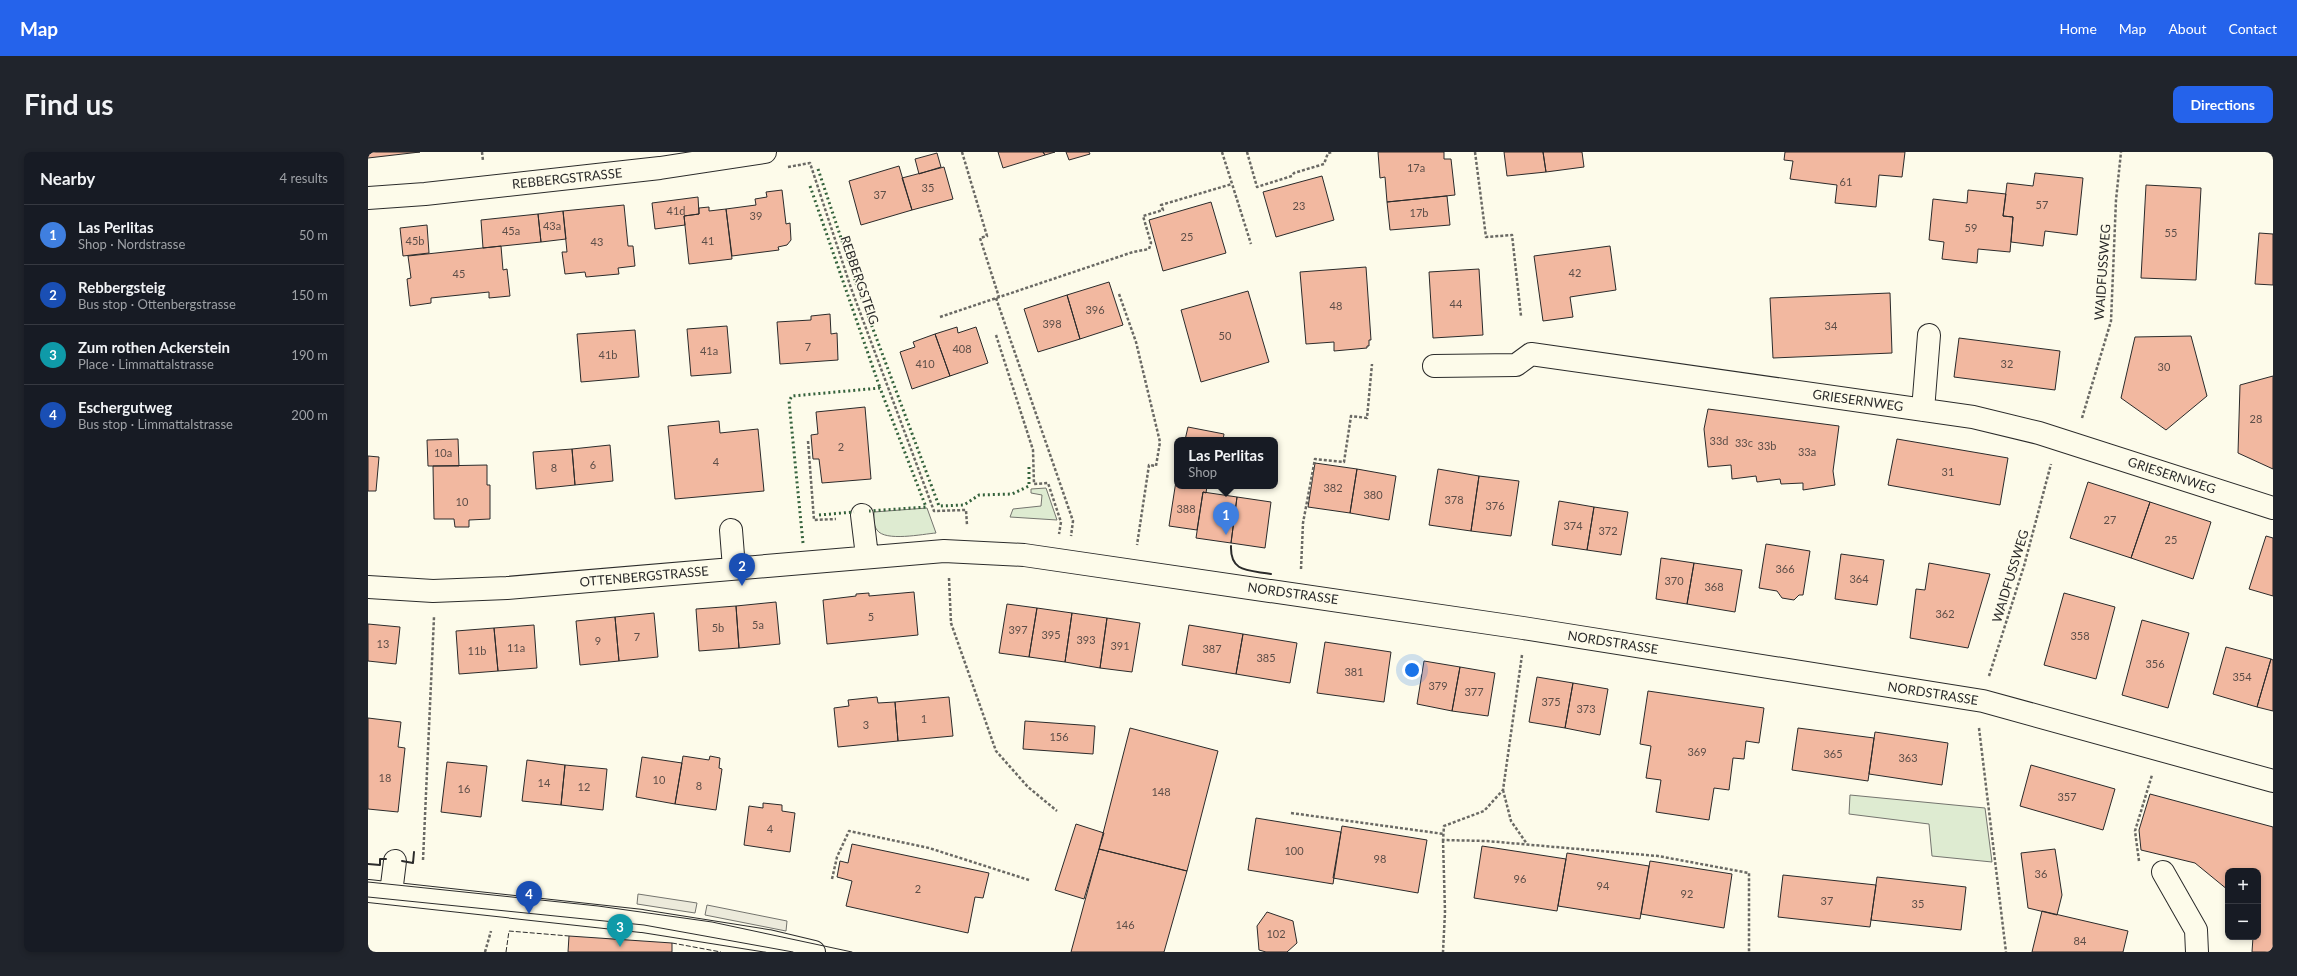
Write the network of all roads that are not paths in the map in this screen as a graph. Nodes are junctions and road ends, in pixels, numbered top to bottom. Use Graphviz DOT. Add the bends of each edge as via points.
graph roads {
  1 [pos="765,152"];
  2 [pos="368,198"];
  3 [pos="1929,335"];
  4 [pos="1434,366"];
  5 [pos="1923,410"];
  6 [pos="2273,508"];
  7 [pos="862,515"];
  8 [pos="731,530"];
  9 [pos="944,551"];
  10 [pos="867,556"];
  11 [pos="734,568"];
  12 [pos="368,587"];
  13 [pos="2273,781"];
  14 [pos="395,861"];
  15 [pos="2163,872"];
  16 [pos="368,891"];
  17 [pos="391,893"];
  18 [pos="814,952"];
  19 [pos="2197,952"];
  1 -- 2 [label="street, REBBERGSTRASSE" via="660,168"];
  3 -- 5 [label="street"];
  4 -- 5 [label="street, GRIESERNWEG" via="1516,366 1531,354"];
  5 -- 6 [label="street, GRIESERNWEG" via="1973,417 2039,433"];
  7 -- 10 [label="street"];
  8 -- 11 [label="street"];
  9 -- 10 [label="street, OTTENBERGSTRASSE"];
  9 -- 13 [label="street, NORDSTRASSE" via="1024,555 1136,570 1983,701"];
  10 -- 11 [label="street, OTTENBERGSTRASSE"];
  11 -- 12 [label="street, OTTENBERGSTRASSE" via="506,588 433,591"];
  14 -- 17 [label="street"];
  15 -- 19 [label="street" via="2196,930"];
  16 -- 17 [label="street"];
  17 -- 18 [label="street" via="642,921 768,941"];
}
